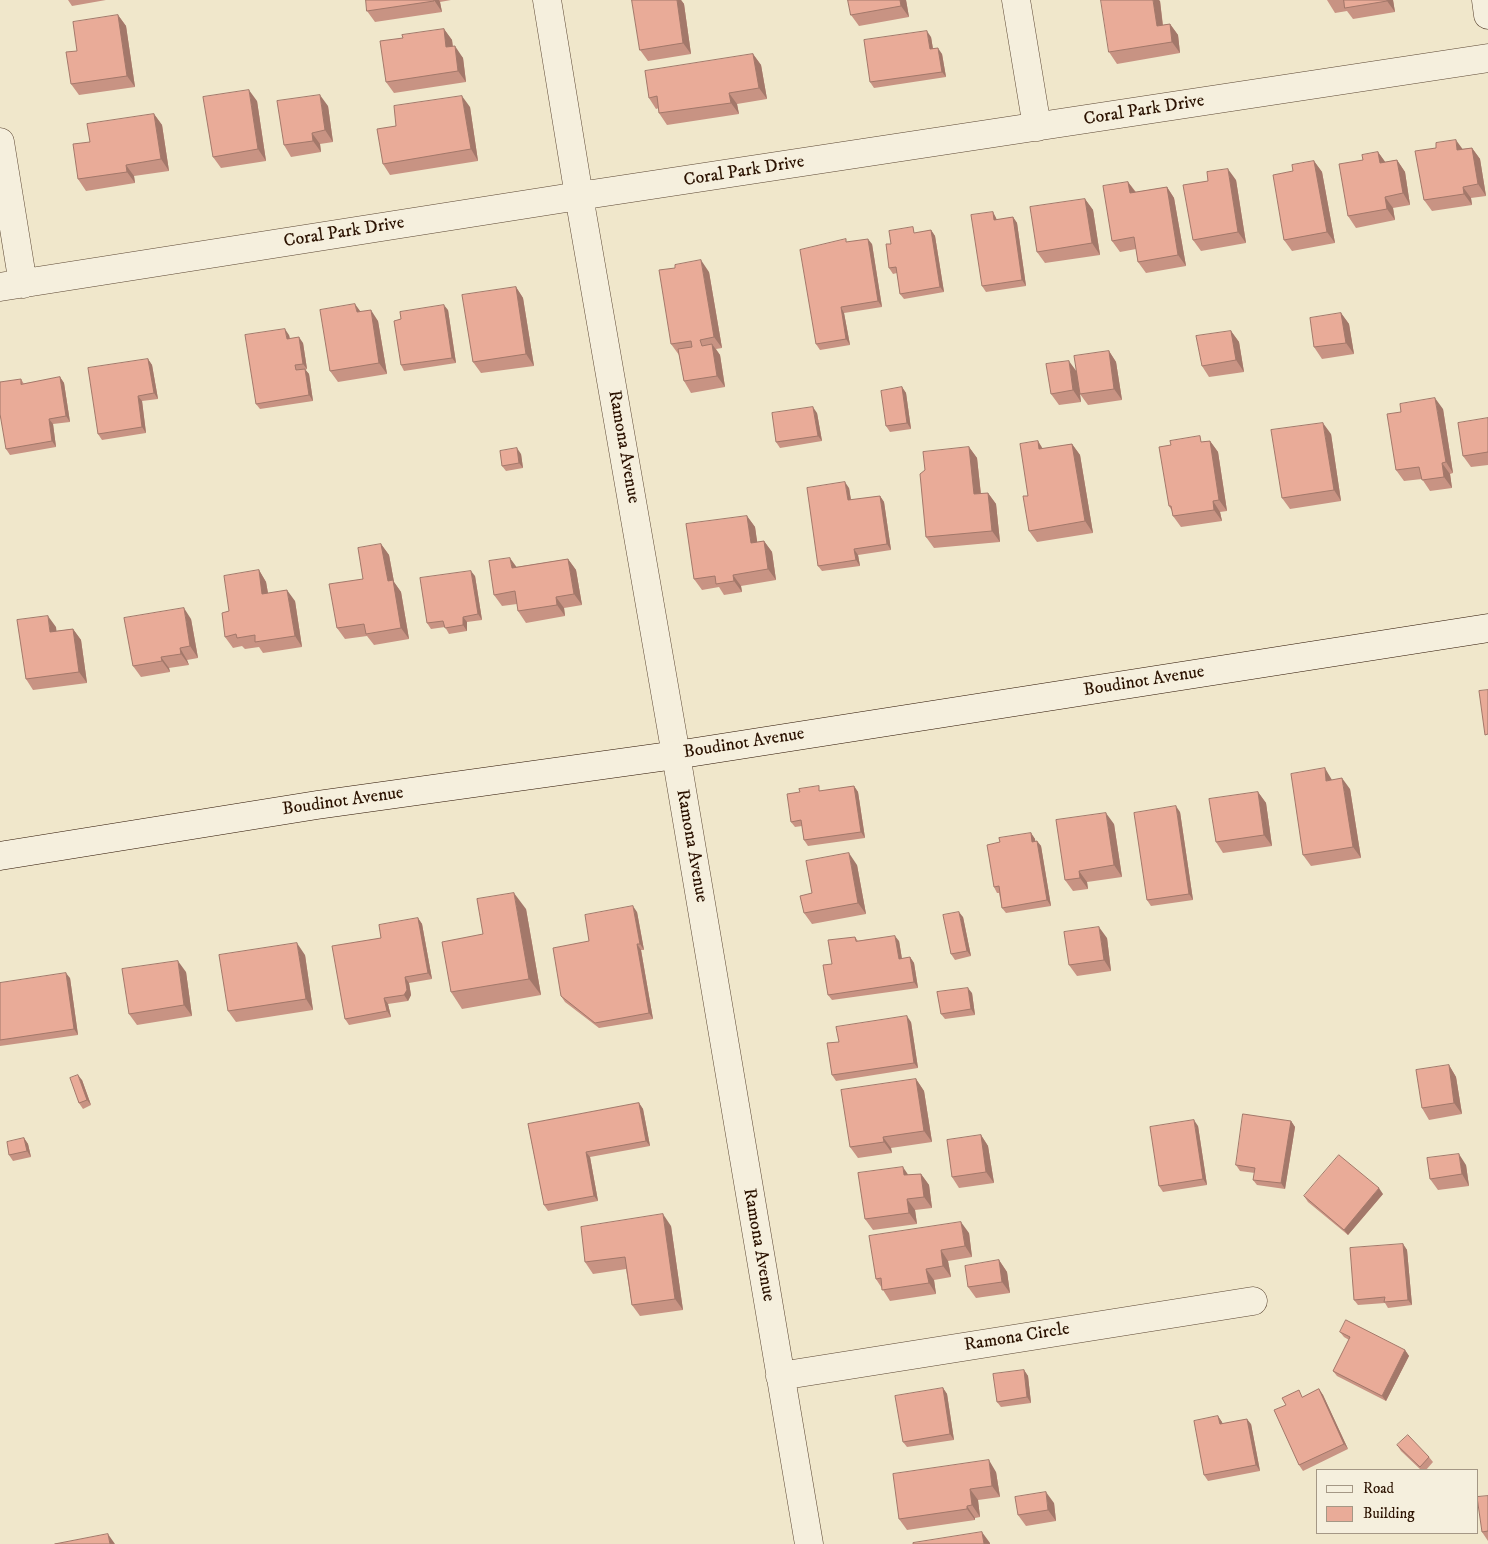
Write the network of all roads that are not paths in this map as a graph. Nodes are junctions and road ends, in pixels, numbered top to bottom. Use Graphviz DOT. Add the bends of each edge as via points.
graph roads {
  1 [pos="547,0"];
  2 [pos="1016,0"];
  3 [pos="1486,0"];
  4 [pos="1488,15"];
  5 [pos="1488,58"];
  6 [pos="1037,127"];
  7 [pos="0,142"];
  8 [pos="579,196"];
  9 [pos="12,286"];
  10 [pos="1488,628"];
  11 [pos="676,755"];
  12 [pos="0,856"];
  13 [pos="1253,1301"];
  14 [pos="780,1376"];
  15 [pos="809,1544"];
  1 -- 8 [label="street, Ramona Avenue"];
  2 -- 6 [label="street"];
  3 -- 4 [label="street"];
  5 -- 6 [label="street, Coral Park Drive"];
  6 -- 8 [label="street, Coral Park Drive"];
  7 -- 9 [label="street"];
  8 -- 9 [label="street, Coral Park Drive"];
  8 -- 11 [label="street, Ramona Avenue"];
  10 -- 11 [label="street, Boudinot Avenue"];
  11 -- 12 [label="street, Boudinot Avenue" via="317,805"];
  11 -- 14 [label="street, Ramona Avenue"];
  13 -- 14 [label="street, Ramona Circle"];
  14 -- 15 [label="street, Ramona Avenue"];
}
